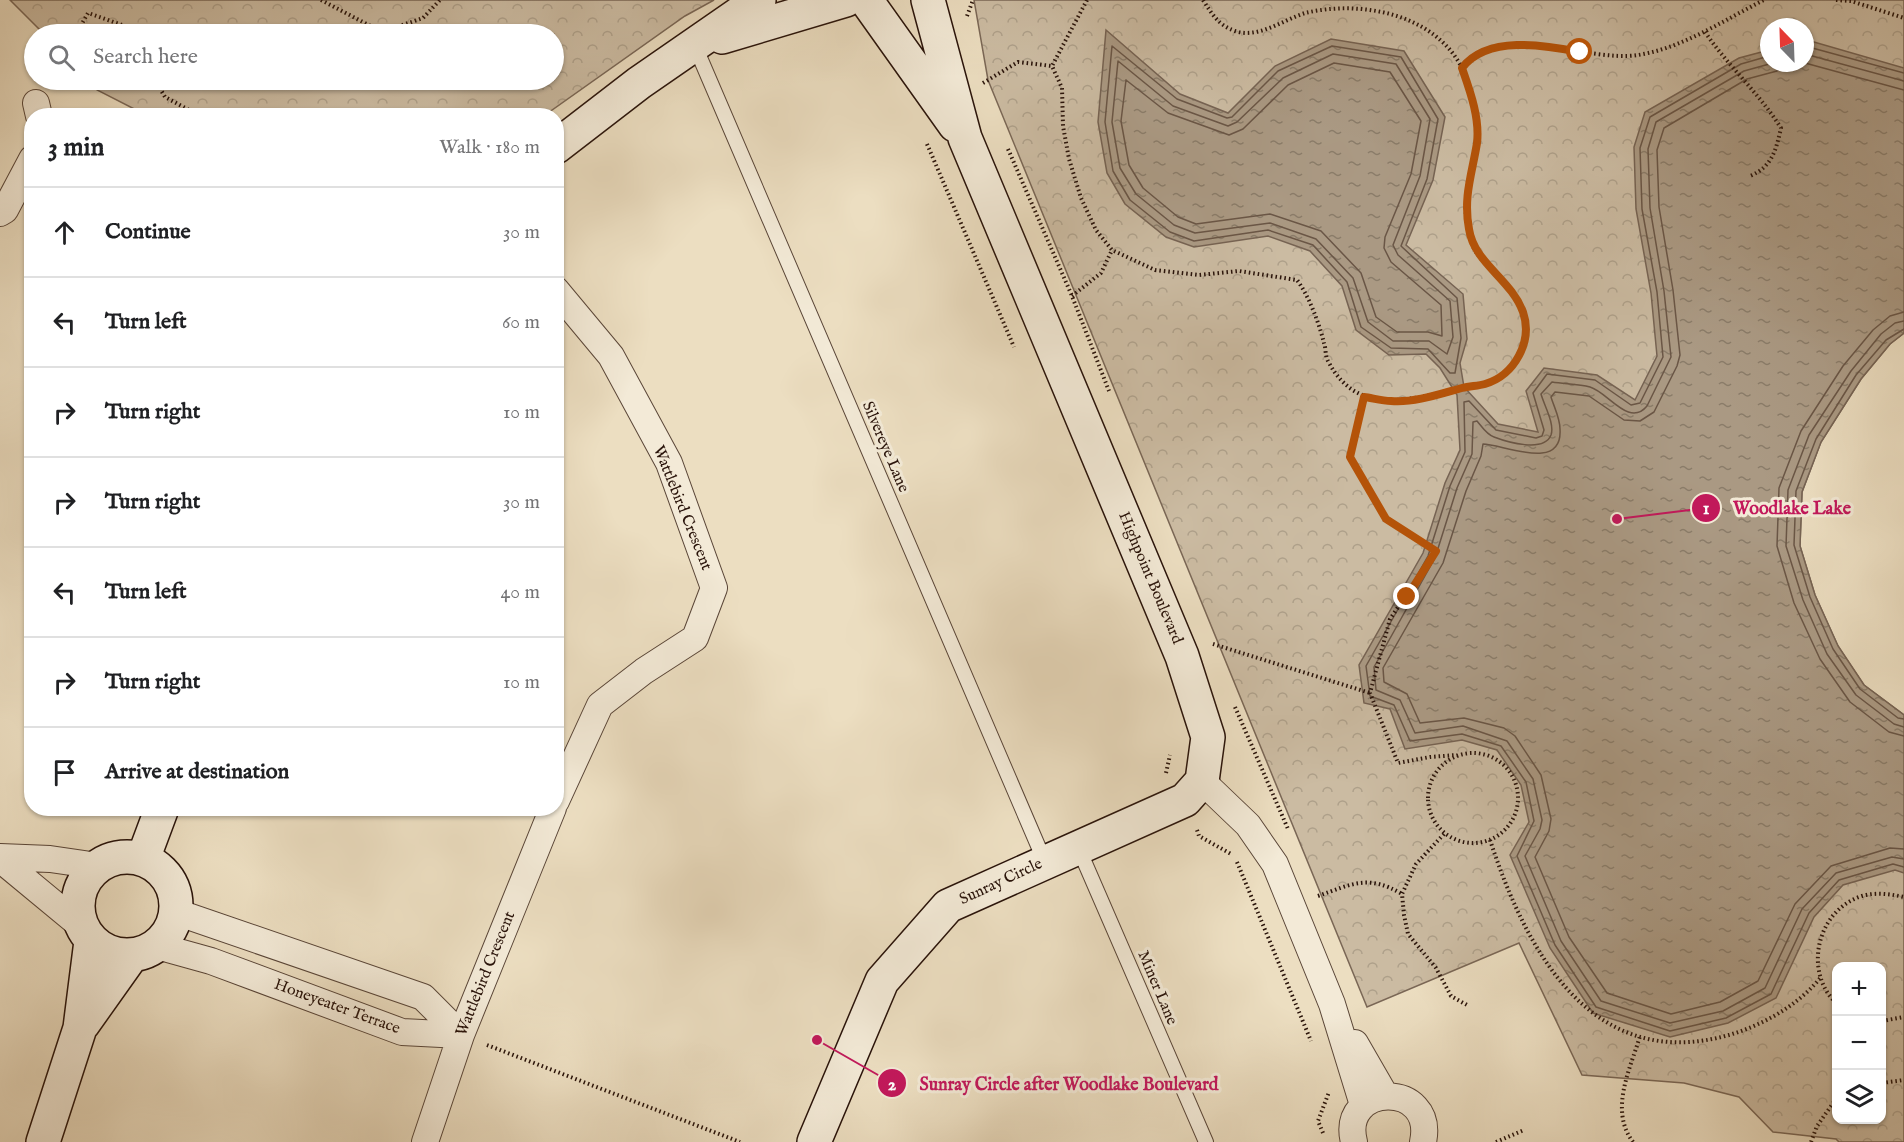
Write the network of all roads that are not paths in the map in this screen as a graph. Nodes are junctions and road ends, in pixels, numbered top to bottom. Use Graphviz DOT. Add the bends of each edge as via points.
graph roads {
  1 [pos="759,0"];
  2 [pos="846,0"];
  3 [pos="866,0"];
  4 [pos="872,0"];
  5 [pos="885,0"];
  6 [pos="928,0"];
  7 [pos="695,46"];
  8 [pos="965,138"];
  9 [pos="564,141"];
  10 [pos="24,174"];
  11 [pos="0,213"];
  12 [pos="564,300"];
  13 [pos="564,784"];
  14 [pos="1193,791"];
  15 [pos="159,816"];
  16 [pos="550,816"];
  17 [pos="1078,847"];
  18 [pos="0,858"];
  19 [pos="143,859"];
  20 [pos="1045,862"];
  21 [pos="98,866"];
  22 [pos="176,912"];
  23 [pos="86,934"];
  24 [pos="144,950"];
  25 [pos="80,1028"];
  26 [pos="461,1035"];
  27 [pos="1374,1100"];
  28 [pos="1348,1139"];
  29 [pos="43,1142"];
  30 [pos="425,1142"];
  31 [pos="814,1142"];
  32 [pos="1206,1142"];
  33 [pos="1423,1142"];
  1 -- 7 [label="street"];
  2 -- 7 [label="street"];
  3 -- 8 [label="street, Highpoint Boulevard"];
  4 -- 5 [label="street"];
  6 -- 8 [label="street, Highpoint Boulevard"];
  7 -- 9 [label="street"];
  7 -- 20 [label="lane, Silvereye Lane"];
  8 -- 14 [label="street, Highpoint Boulevard" via="1182,656 1208,737"];
  10 -- 11 [label="street"];
  12 -- 13 [label="street, Wattlebird Crescent" via="611,356 669,463 714,588 695,638 600,705"];
  14 -- 17 [label="street, Sunray Circle"];
  14 -- 27 [label="street" via="1248,825 1275,864"];
  15 -- 19 [label="street"];
  16 -- 26 [label="street, Wattlebird Crescent"];
  17 -- 20 [label="street, Sunray Circle"];
  17 -- 32 [label="lane, Miner Lane"];
  18 -- 21 [label="street" via="50,859"];
  18 -- 23 [label="street"];
  19 -- 21 [label="street" via="128,856"];
  19 -- 22 [label="street" via="165,874 172,885"];
  20 -- 31 [label="street, Sunray Circle" via="948,906 882,981"];
  21 -- 23 [label="street" via="79,891 77,908"];
  22 -- 24 [label="street" via="166,936"];
  22 -- 26 [label="street" via="423,997"];
  23 -- 24 [label="street" via="106,951"];
  23 -- 25 [label="street"];
  24 -- 25 [label="street"];
  24 -- 26 [label="street, Honeyeater Terrace" via="211,961 402,1032"];
  25 -- 29 [label="street"];
  26 -- 30 [label="street, Wattlebird Crescent"];
  27 -- 28 [label="street" via="1356,1116"];
  27 -- 33 [label="street" via="1396,1096 1416,1108 1422,1117"];
}
